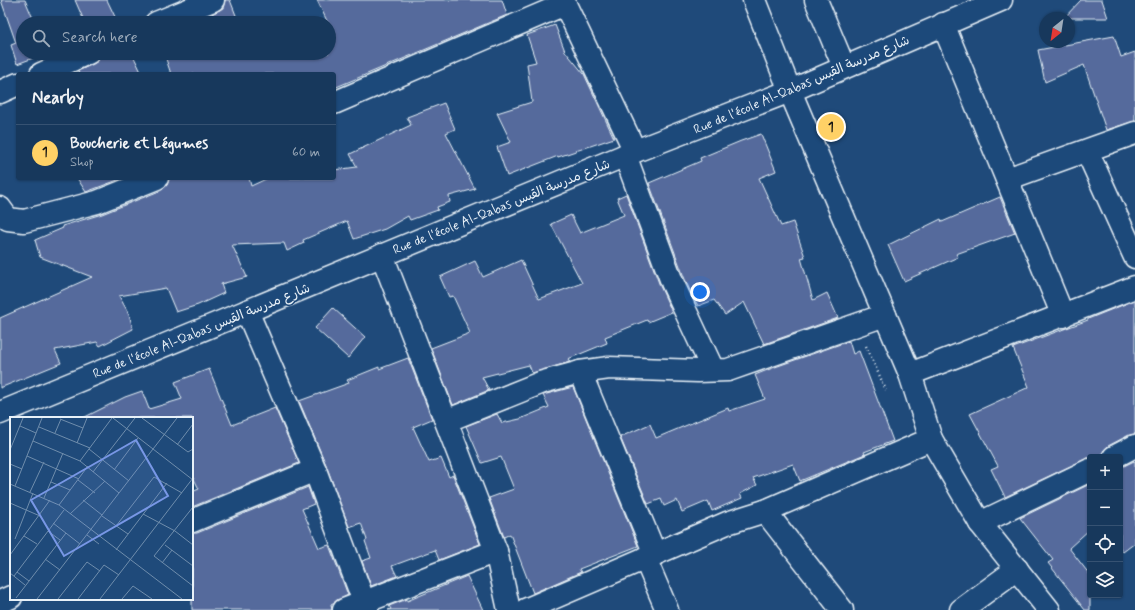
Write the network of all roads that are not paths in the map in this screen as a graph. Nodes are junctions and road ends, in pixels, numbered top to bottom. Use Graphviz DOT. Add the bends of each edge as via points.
graph roads {
  1 [pos="213,0"];
  2 [pos="754,0"];
  3 [pos="816,0"];
  4 [pos="1002,0"];
  5 [pos="564,2"];
  6 [pos="173,16"];
  7 [pos="943,24"];
  8 [pos="72,60"];
  9 [pos="844,67"];
  10 [pos="45,72"];
  11 [pos="16,85"];
  12 [pos="790,91"];
  13 [pos="0,92"];
  14 [pos="336,102"];
  15 [pos="1135,132"];
  16 [pos="1087,151"];
  17 [pos="630,153"];
  18 [pos="1007,179"];
  19 [pos="152,180"];
  20 [pos="0,208"];
  21 [pos="382,255"];
  22 [pos="1135,257"];
  23 [pos="1135,287"];
  24 [pos="247,311"];
  25 [pos="885,315"];
  26 [pos="1063,316"];
  27 [pos="713,370"];
  28 [pos="580,372"];
  29 [pos="910,374"];
  30 [pos="0,413"];
  31 [pos="446,421"];
  32 [pos="931,439"];
  33 [pos="1135,446"];
  34 [pos="1120,454"];
  35 [pos="315,470"];
  36 [pos="1087,471"];
  37 [pos="765,511"];
  38 [pos="193,521"];
  39 [pos="980,523"];
  40 [pos="496,551"];
  41 [pos="650,556"];
  42 [pos="1017,569"];
  43 [pos="10,597"];
  44 [pos="0,602"];
  45 [pos="358,607"];
  46 [pos="509,610"];
  47 [pos="525,610"];
  48 [pos="667,610"];
  49 [pos="842,610"];
  50 [pos="961,610"];
  51 [pos="1049,610"];
  1 -- 6 [label="street"];
  2 -- 12 [label="street"];
  3 -- 9 [label="street"];
  4 -- 7 [label="street, Rue de l'école Al-Qabas شارع مدرسة القبس"];
  5 -- 14 [label="street"];
  5 -- 17 [label="street"];
  7 -- 9 [label="street, Rue de l'école Al-Qabas شارع مدرسة القبس"];
  7 -- 18 [label="street"];
  8 -- 10 [label="street"];
  9 -- 12 [label="street, Rue de l'école Al-Qabas شارع مدرسة القبس"];
  11 -- 13 [label="street"];
  12 -- 17 [label="street, Rue de l'école Al-Qabas شارع مدرسة القبس"];
  12 -- 25 [label="street"];
  15 -- 16 [label="street"];
  16 -- 18 [label="street"];
  16 -- 22 [label="street"];
  17 -- 21 [label="street, Rue de l'école Al-Qabas شارع مدرسة القبس"];
  17 -- 27 [label="street" via="672,282"];
  18 -- 26 [label="street"];
  19 -- 20 [label="street" via="97,202 24,221 8,219"];
  21 -- 24 [label="street, Rue de l'école Al-Qabas شارع مدرسة القبس"];
  21 -- 31 [label="street"];
  23 -- 26 [label="street"];
  24 -- 30 [label="street, Rue de l'école Al-Qabas شارع مدرسة القبس"];
  24 -- 35 [label="street"];
  25 -- 27 [label="street" via="728,370"];
  25 -- 29 [label="street"];
  26 -- 29 [label="street"];
  27 -- 28 [label="street" via="609,368"];
  28 -- 31 [label="street" via="543,382"];
  28 -- 41 [label="street" via="625,484"];
  29 -- 32 [label="street"];
  31 -- 40 [label="street"];
  32 -- 37 [label="street"];
  32 -- 39 [label="street"];
  33 -- 34 [label="street"];
  35 -- 38 [label="street"];
  35 -- 45 [label="street"];
  36 -- 39 [label="street"];
  37 -- 41 [label="street" via="727,523"];
  37 -- 49 [label="street"];
  39 -- 42 [label="street"];
  40 -- 45 [label="street"];
  40 -- 46 [label="street"];
  41 -- 47 [label="street"];
  41 -- 48 [label="street"];
  42 -- 50 [label="street"];
  42 -- 51 [label="street"];
  43 -- 44 [label="street"];
}
